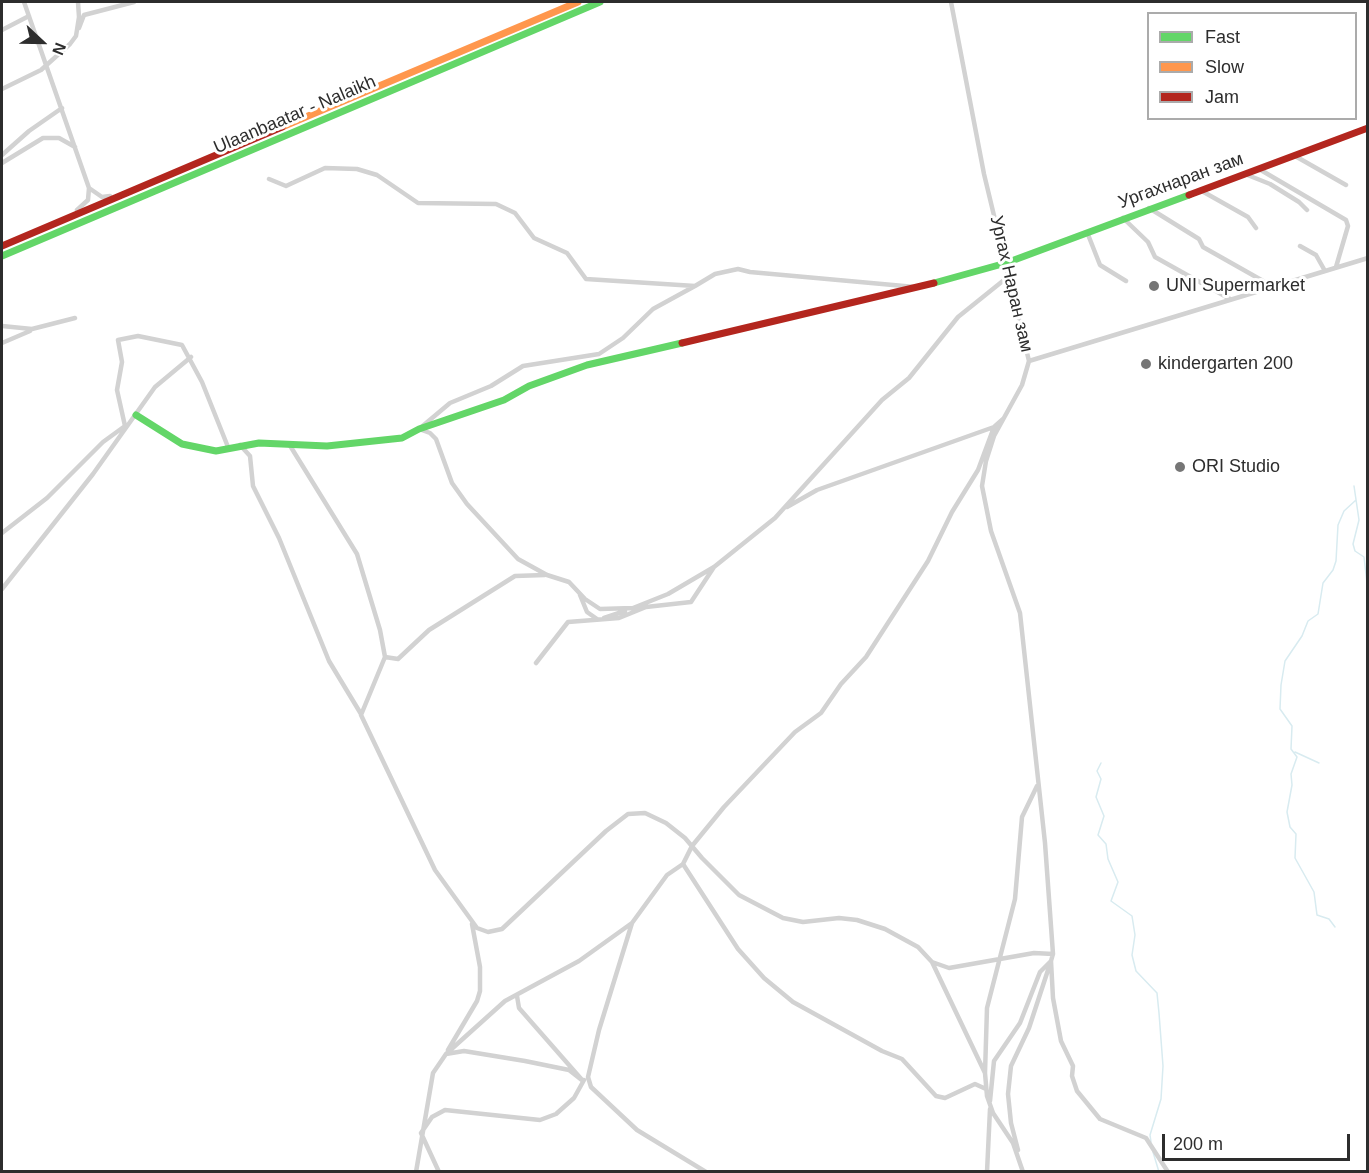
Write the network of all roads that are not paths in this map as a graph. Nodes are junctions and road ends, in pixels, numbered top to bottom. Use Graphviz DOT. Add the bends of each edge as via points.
graph roads {
  1 [pos="24,2"];
  2 [pos="78,2"];
  3 [pos="134,2"];
  4 [pos="579,2"];
  5 [pos="600,2"];
  6 [pos="951,2"];
  7 [pos="29,16"];
  8 [pos="2,30"];
  9 [pos="76,36"];
  10 [pos="47,66"];
  11 [pos="2,89"];
  12 [pos="62,108"];
  13 [pos="1368,128"];
  14 [pos="75,147"];
  15 [pos="2,155"];
  16 [pos="1295,156"];
  17 [pos="2,163"];
  18 [pos="1259,169"];
  19 [pos="1245,174"];
  20 [pos="269,179"];
  21 [pos="1346,185"];
  22 [pos="89,188"];
  23 [pos="1200,190"];
  24 [pos="121,195"];
  25 [pos="1149,208"];
  26 [pos="1307,210"];
  27 [pos="72,216"];
  28 [pos="1123,218"];
  29 [pos="1256,228"];
  30 [pos="1088,232"];
  31 [pos="2,246"];
  32 [pos="1300,246"];
  33 [pos="2,256"];
  34 [pos="1368,258"];
  35 [pos="1006,263"];
  36 [pos="1336,267"];
  37 [pos="1325,271"];
  38 [pos="1009,276"];
  39 [pos="1126,280"];
  40 [pos="694,286"];
  41 [pos="917,287"];
  42 [pos="1273,287"];
  43 [pos="1231,300"];
  44 [pos="75,318"];
  45 [pos="2,326"];
  46 [pos="32,329"];
  47 [pos="2,343"];
  48 [pos="191,357"];
  49 [pos="1029,361"];
  50 [pos="136,415"];
  51 [pos="1003,419"];
  52 [pos="125,426"];
  53 [pos="994,427"];
  54 [pos="419,429"];
  55 [pos="288,442"];
  56 [pos="240,445"];
  57 [pos="228,447"];
  58 [pos="783,510"];
  59 [pos="2,533"];
  60 [pos="714,567"];
  61 [pos="547,575"];
  62 [pos="2,589"];
  63 [pos="579,592"];
  64 [pos="633,608"];
  65 [pos="598,620"];
  66 [pos="385,657"];
  67 [pos="536,663"];
  68 [pos="361,715"];
  69 [pos="1037,786"];
  70 [pos="692,846"];
  71 [pos="683,864"];
  72 [pos="472,922"];
  73 [pos="632,923"];
  74 [pos="1053,954"];
  75 [pos="998,958"];
  76 [pos="1051,961"];
  77 [pos="932,962"];
  78 [pos="517,996"];
  79 [pos="446,1054"];
  80 [pos="591,1067"];
  81 [pos="985,1073"];
  82 [pos="583,1081"];
  83 [pos="986,1089"];
  84 [pos="990,1104"];
  85 [pos="422,1133"];
  86 [pos="1021,1165"];
  87 [pos="416,1172"];
  88 [pos="440,1172"];
  89 [pos="706,1172"];
  90 [pos="987,1172"];
  91 [pos="1022,1172"];
  92 [pos="1168,1172"];
  1 -- 7 [label="street"];
  2 -- 9 [label="street"];
  3 -- 9 [label="street" via="84,15"];
  4 -- 24 [label="main road, Ulaanbaatar - Nalaikh"];
  5 -- 33 [label="main road, Ulaanbaatar - Nalaikh"];
  6 -- 35 [label="street, Ургах Наран зам" via="984,174"];
  7 -- 8 [label="street"];
  7 -- 10 [label="street"];
  9 -- 10 [label="street"];
  10 -- 11 [label="street"];
  10 -- 12 [label="street"];
  12 -- 14 [label="street"];
  12 -- 15 [label="street"];
  13 -- 16 [label="main road, Ургахнаран зам"];
  14 -- 17 [label="street" via="58,138 43,138"];
  14 -- 22 [label="street"];
  16 -- 18 [label="main road, Ургахнаран зам"];
  16 -- 21 [label="street"];
  18 -- 19 [label="main road, Ургахнаран зам"];
  18 -- 36 [label="street" via="1346,220 1348,226"];
  19 -- 23 [label="main road, Ургахнаран зам"];
  19 -- 26 [label="street" via="1270,184"];
  20 -- 40 [label="street" via="286,186 325,168 357,169 377,175 418,203 496,204 515,213 534,238 567,253 586,279"];
  22 -- 24 [label="street" via="102,197"];
  22 -- 27 [label="street" via="88,200"];
  23 -- 25 [label="main road, Ургахнаран зам"];
  23 -- 29 [label="street" via="1248,217"];
  24 -- 27 [label="main road, Ulaanbaatar - Nalaikh"];
  25 -- 28 [label="main road, Ургахнаран зам"];
  25 -- 42 [label="street" via="1199,239 1203,247"];
  27 -- 31 [label="main road, Ulaanbaatar - Nalaikh"];
  28 -- 30 [label="main road, Ургахнаран зам"];
  28 -- 43 [label="street" via="1149,242 1155,257"];
  30 -- 35 [label="main road, Ургахнаран зам"];
  30 -- 39 [label="street" via="1100,265"];
  32 -- 37 [label="street" via="1316,255"];
  34 -- 36 [label="street, Ургах Наран зам"];
  35 -- 38 [label="street, Ургах Наран зам"];
  35 -- 41 [label="main road, Ургахнаран зам"];
  36 -- 37 [label="street, Ургах Наран зам"];
  37 -- 42 [label="street, Ургах Наран зам"];
  38 -- 49 [label="street, Ургах Наран зам"];
  38 -- 58 [label="street" via="958,317 909,378 882,400"];
  40 -- 41 [label="street" via="715,274 738,269"];
  40 -- 54 [label="street" via="653,309 623,338 599,354 523,366 491,386 450,403"];
  41 -- 54 [label="main road, Ургахнаран зам" via="587,365 529,386 504,400"];
  42 -- 43 [label="street, Ургах Наран зам"];
  43 -- 49 [label="street, Ургах Наран зам"];
  44 -- 46 [label="street"];
  45 -- 46 [label="street"];
  46 -- 47 [label="street"];
  48 -- 50 [label="street" via="155,387"];
  48 -- 52 [label="street" via="183,345 170,341 138,336 118,340 122,362 117,390"];
  48 -- 57 [label="street"];
  49 -- 51 [label="street" via="1022,385"];
  50 -- 52 [label="street"];
  50 -- 57 [label="main road, Ургахнаран зам" via="182,444 220,451"];
  51 -- 53 [label="street"];
  51 -- 69 [label="street" via="986,461 982,486 991,531 1020,613"];
  52 -- 59 [label="street" via="103,442 47,498"];
  52 -- 62 [label="street" via="93,474"];
  53 -- 58 [label="street" via="817,490"];
  53 -- 70 [label="street" via="978,470 952,512 939,543 866,657 821,713 795,732"];
  54 -- 55 [label="main road, Ургахнаран зам" via="402,438 357,444"];
  54 -- 61 [label="street" via="436,439 452,483 467,504 518,560"];
  55 -- 56 [label="main road, Ургахнаран зам"];
  55 -- 66 [label="street" via="357,554"];
  56 -- 57 [label="main road, Ургахнаран зам"];
  56 -- 68 [label="street" via="250,456 253,486 279,538 329,662"];
  58 -- 60 [label="street"];
  60 -- 64 [label="street" via="668,594"];
  60 -- 65 [label="street" via="691,602 646,607 619,618"];
  61 -- 63 [label="street" via="569,582"];
  61 -- 66 [label="street" via="515,576 429,630 398,658"];
  63 -- 64 [label="street" via="600,609"];
  63 -- 65 [label="street" via="587,612"];
  64 -- 65 [label="street"];
  65 -- 67 [label="street" via="568,622"];
  66 -- 68 [label="street"];
  68 -- 72 [label="street" via="435,870"];
  69 -- 74 [label="street"];
  69 -- 75 [label="street" via="1022,817 1015,899"];
  70 -- 71 [label="street"];
  70 -- 72 [label="street" via="666,823 645,813 628,814 502,929 488,932"];
  70 -- 77 [label="street" via="739,895 765,910 803,922 839,918 866,923 918,947"];
  71 -- 73 [label="street" via="667,875"];
  71 -- 83 [label="street" via="738,949 793,1002 902,1059 936,1096 945,1098 975,1084"];
  72 -- 79 [label="street" via="480,991"];
  73 -- 78 [label="street" via="579,961"];
  73 -- 80 [label="street"];
  74 -- 75 [label="street"];
  74 -- 76 [label="street"];
  75 -- 77 [label="street" via="950,968"];
  75 -- 81 [label="street" via="987,1008"];
  76 -- 84 [label="street" via="1040,972 1020,1023 994,1061"];
  76 -- 86 [label="street" via="1029,1028 1011,1066 1009,1104"];
  76 -- 92 [label="street" via="1059,1031 1073,1066 1077,1091 1100,1119 1146,1138"];
  77 -- 81 [label="street"];
  78 -- 79 [label="street" via="505,1001"];
  78 -- 82 [label="street" via="519,1008"];
  79 -- 82 [label="street" via="464,1051 525,1061 569,1070"];
  79 -- 85 [label="street" via="433,1073"];
  80 -- 82 [label="street"];
  80 -- 89 [label="street" via="591,1087 637,1130"];
  81 -- 83 [label="street"];
  82 -- 85 [label="street" via="574,1098 556,1114 540,1120 445,1110 432,1117"];
  83 -- 84 [label="street"];
  84 -- 86 [label="street"];
  84 -- 90 [label="street"];
  85 -- 87 [label="street"];
  85 -- 88 [label="street"];
  86 -- 91 [label="street"];
}
